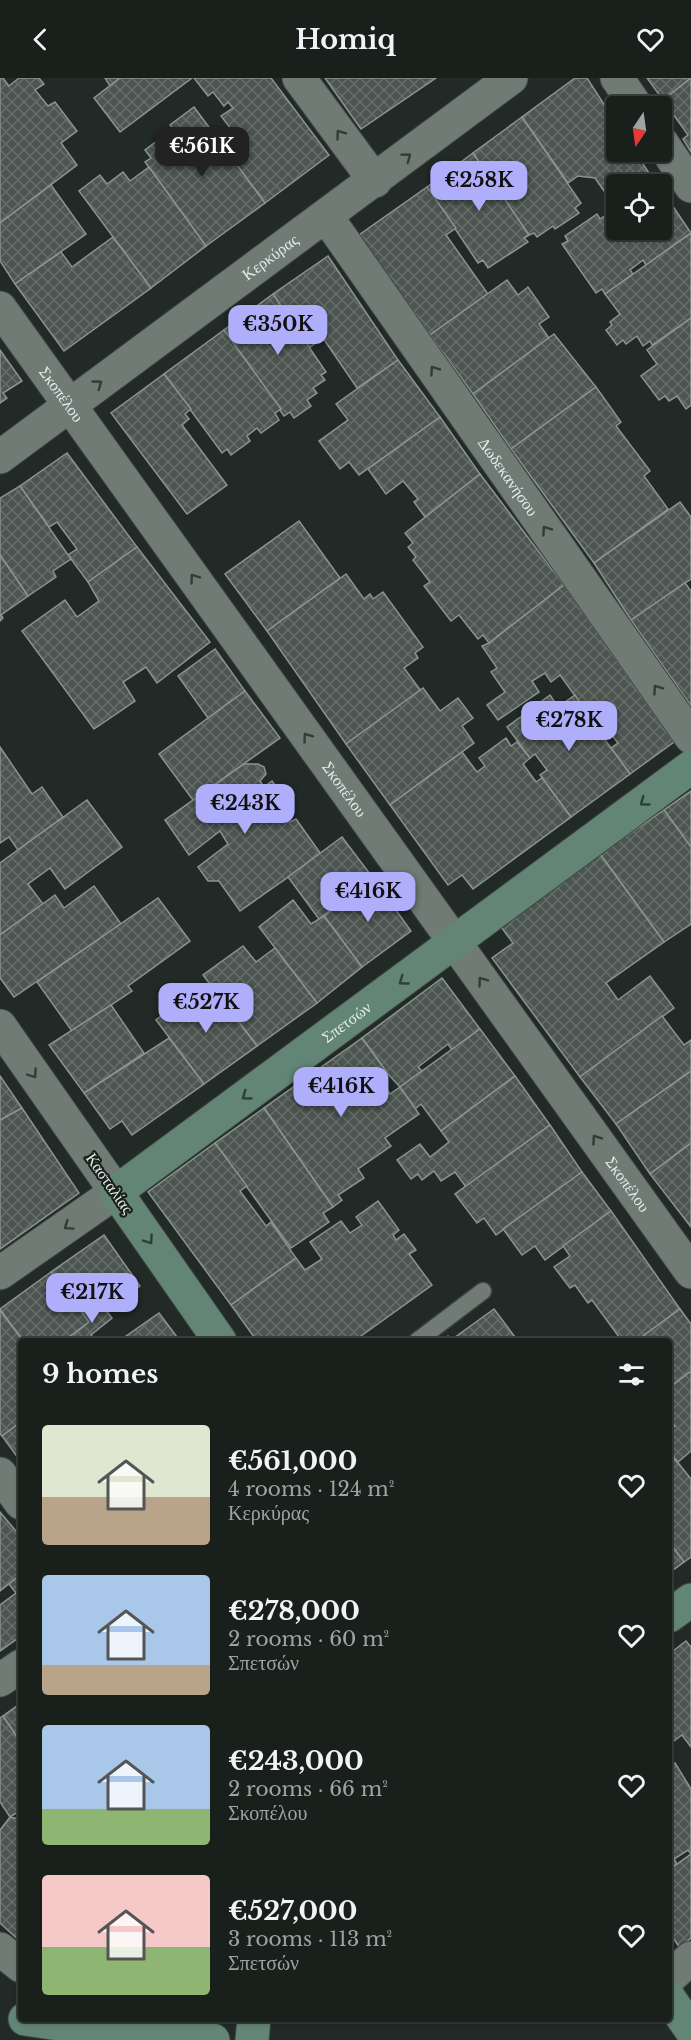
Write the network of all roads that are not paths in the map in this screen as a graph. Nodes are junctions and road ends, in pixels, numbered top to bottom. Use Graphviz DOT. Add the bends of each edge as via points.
graph roads {
  1 [pos="299,78"];
  2 [pos="511,78"];
  3 [pos="616,78"];
  4 [pos="629,96"];
  5 [pos="672,158"];
  6 [pos="375,181"];
  7 [pos="691,186"];
  8 [pos="326,216"];
  9 [pos="0,308"];
  10 [pos="69,405"];
  11 [pos="0,457"];
  12 [pos="691,737"];
  13 [pos="691,767"];
  14 [pos="454,942"];
  15 [pos="0,1026"];
  16 [pos="116,1192"];
  17 [pos="691,1272"];
  18 [pos="0,1273"];
  19 [pos="483,1291"];
  20 [pos="218,1338"];
  21 [pos="421,1338"];
  22 [pos="0,1474"];
  23 [pos="18,1499"];
  24 [pos="691,1600"];
  25 [pos="672,1614"];
  26 [pos="18,1668"];
  27 [pos="0,1680"];
  28 [pos="0,1949"];
  29 [pos="691,1958"];
  30 [pos="18,1964"];
  31 [pos="672,1975"];
  32 [pos="672,2002"];
  33 [pos="0,2015"];
  34 [pos="18,2018"];
  35 [pos="74,2022"];
  36 [pos="254,2022"];
  37 [pos="108,2024"];
  38 [pos="691,2030"];
  39 [pos="213,2040"];
  40 [pos="252,2040"];
  6 -- 1 [label="street, one-way"];
  6 -- 2 [label="street, Κερκύρας, one-way"];
  3 -- 4 [label="street"];
  5 -- 7 [label="street"];
  6 -- 8 [label="street, Κερκύρας"];
  10 -- 8 [label="street, Κερκύρας, one-way"];
  12 -- 8 [label="street, Δωδεκανήσου, one-way"];
  9 -- 10 [label="street, Σκοπέλου"];
  10 -- 11 [label="street, Κερκύρας"];
  14 -- 10 [label="street, Σκοπέλου, one-way"];
  13 -- 14 [label="street, Σπετσών, one-way"];
  14 -- 16 [label="street, Σπετσών, one-way"];
  17 -- 14 [label="street, Σκοπέλου, one-way"];
  15 -- 16 [label="street, Κασταλίας, one-way"];
  16 -- 18 [label="street, Σπετσών, one-way"];
  16 -- 20 [label="street, Κασταλίας, one-way"];
  19 -- 21 [label="lane"];
  22 -- 23 [label="street"];
  24 -- 25 [label="street"];
  26 -- 27 [label="street"];
  28 -- 30 [label="street"];
  29 -- 31 [label="street"];
  32 -- 38 [label="street"];
  33 -- 34 [label="street"];
  35 -- 37 [label="street"];
  36 -- 40 [label="street"];
  37 -- 39 [label="street"];
}
